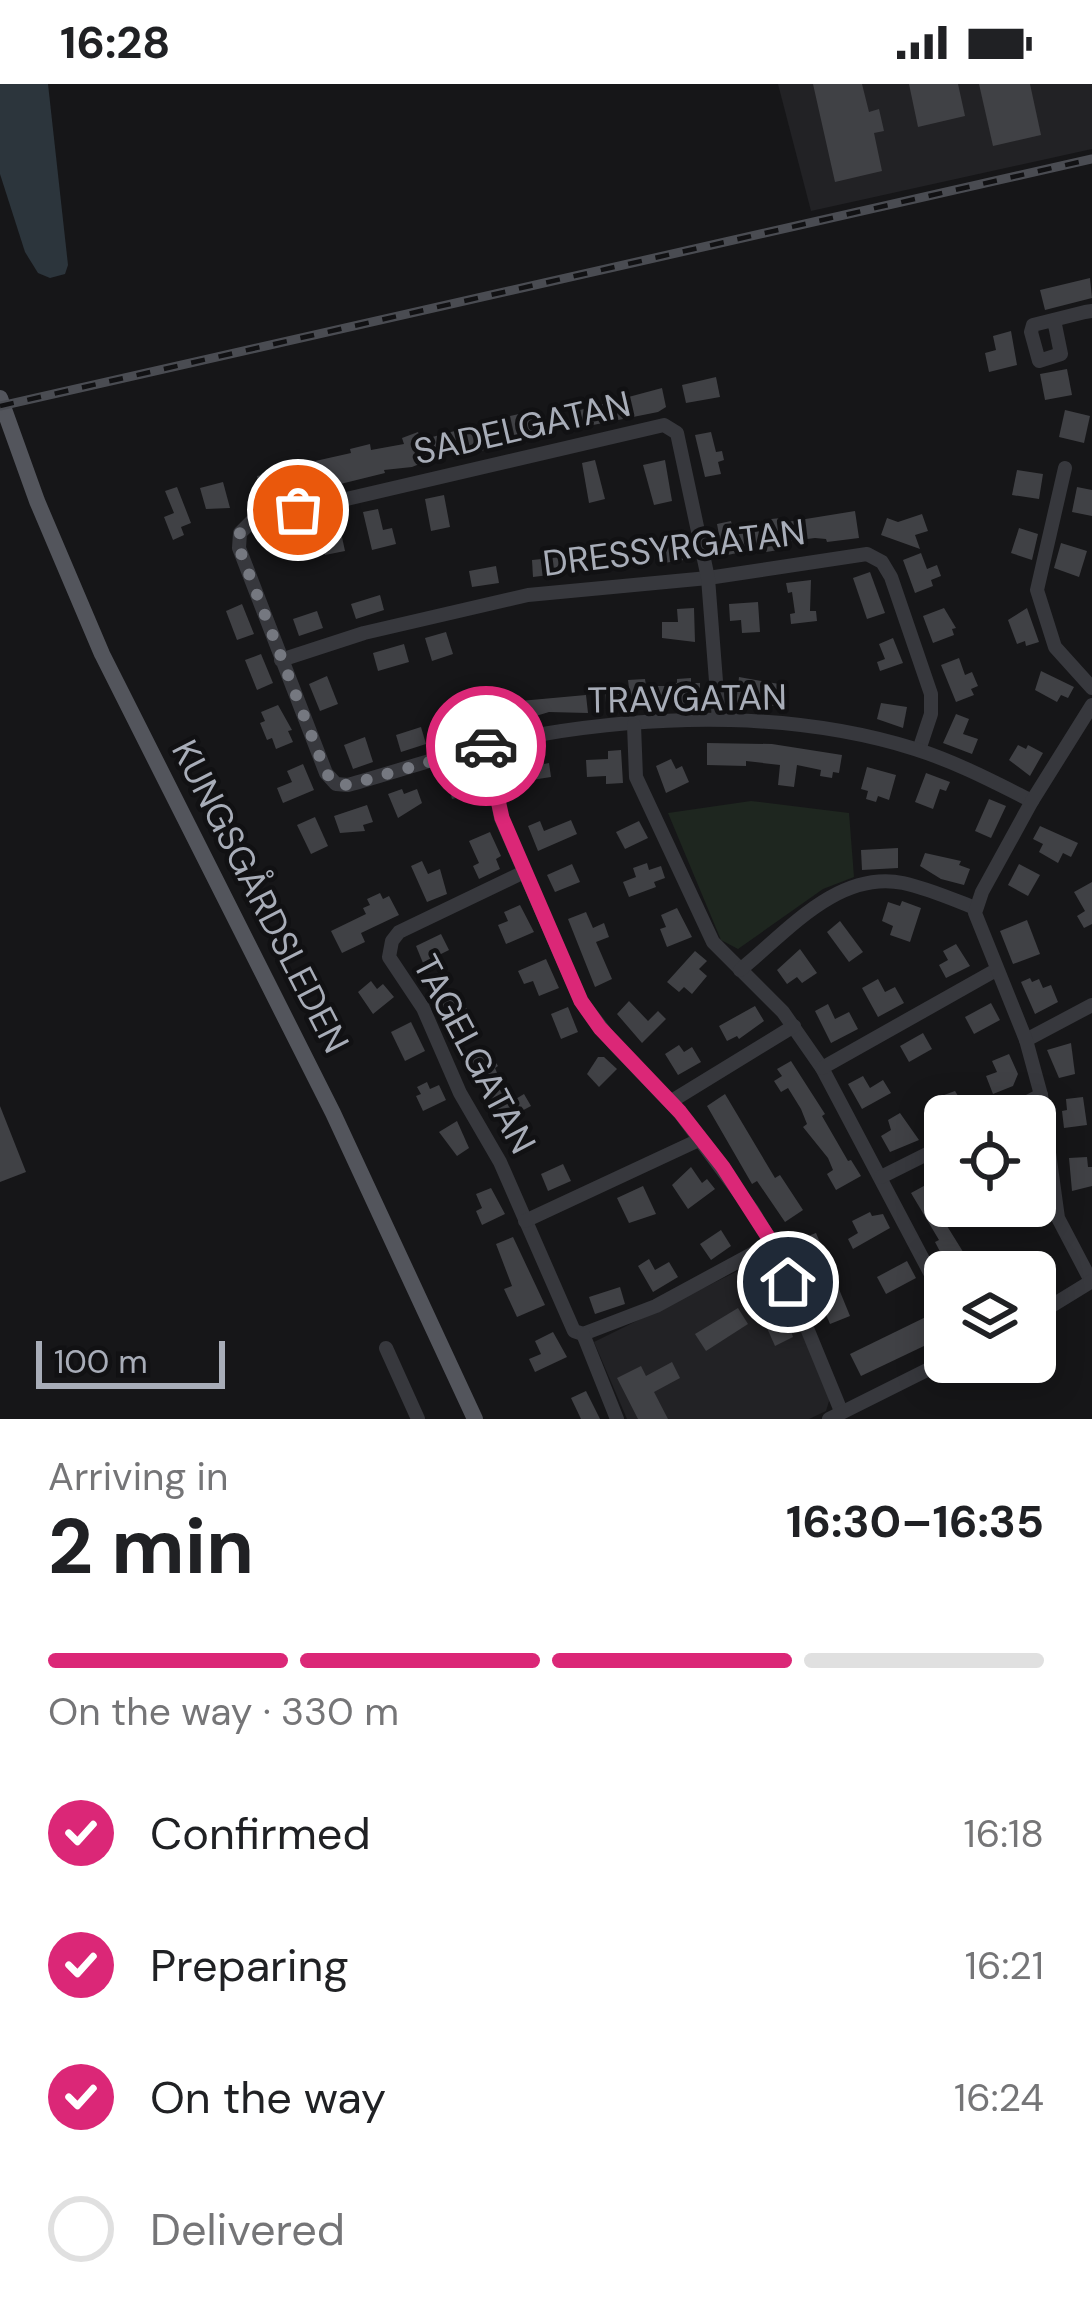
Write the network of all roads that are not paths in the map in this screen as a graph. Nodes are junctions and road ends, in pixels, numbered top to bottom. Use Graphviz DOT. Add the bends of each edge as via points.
graph roads {
  1 [pos="1092,311"];
  2 [pos="1054,320"];
  3 [pos="0,398"];
  4 [pos="1065,468"];
  5 [pos="708,578"];
  6 [pos="281,660"];
  7 [pos="1092,688"];
  8 [pos="1092,706"];
  9 [pos="719,720"];
  10 [pos="634,725"];
  11 [pos="487,746"];
  12 [pos="919,750"];
  13 [pos="1032,801"];
  14 [pos="524,872"];
  15 [pos="975,908"];
  16 [pos="740,970"];
  17 [pos="996,970"];
  18 [pos="1092,1005"];
  19 [pos="794,1026"];
  20 [pos="1026,1040"];
  21 [pos="822,1068"];
  22 [pos="1041,1095"];
  23 [pos="670,1102"];
  24 [pos="701,1139"];
  25 [pos="924,1155"];
  26 [pos="881,1178"];
  27 [pos="1056,1204"];
  28 [pos="525,1221"];
  29 [pos="772,1243"];
  30 [pos="924,1261"];
  31 [pos="1092,1281"];
  32 [pos="1056,1303"];
  33 [pos="579,1332"];
  34 [pos="386,1348"];
  35 [pos="924,1372"];
  36 [pos="845,1414"];
  37 [pos="418,1419"];
  38 [pos="476,1419"];
  39 [pos="617,1419"];
  1 -- 2 [label="street"];
  3 -- 38 [label="main road, KUNGSGÅRDSLEDEN" via="102,654"];
  4 -- 7 [label="street" via="1036,590 1055,647"];
  5 -- 6 [label="street, DRESSYRGATAN" via="528,595"];
  5 -- 6 [label="street, SADELGATAN" via="676,433 664,425 252,521 240,532 239,548"];
  5 -- 9 [label="street, SADELGATAN"];
  5 -- 12 [label="street, DRESSYRGATAN" via="857,554 878,558 931,694"];
  6 -- 11 [label="street, TRAVGATAN" via="336,784"];
  8 -- 13 [label="street"];
  9 -- 10 [label="street, TRAVGATAN"];
  9 -- 12 [label="street, TRAVGATAN" via="821,727"];
  10 -- 11 [label="street, TRAVGATAN"];
  10 -- 16 [label="street" via="636,777 713,942"];
  11 -- 14 [label="street"];
  12 -- 13 [label="street, TRAVGATAN"];
  13 -- 15 [label="street"];
  14 -- 23 [label="street" via="589,1015"];
  14 -- 28 [label="street, TAGELGATAN" via="399,932 389,948"];
  15 -- 16 [label="street" via="904,883 855,885"];
  15 -- 17 [label="street"];
  16 -- 19 [label="street"];
  17 -- 20 [label="street"];
  17 -- 21 [label="street"];
  18 -- 20 [label="street"];
  19 -- 21 [label="street"];
  19 -- 23 [label="street"];
  20 -- 22 [label="street"];
  21 -- 26 [label="street"];
  23 -- 24 [label="street"];
  24 -- 28 [label="street"];
  24 -- 29 [label="street"];
  25 -- 26 [label="street"];
  26 -- 30 [label="street"];
  27 -- 31 [label="street"];
  28 -- 33 [label="street, TAGELGATAN"];
  29 -- 33 [label="street" via="656,1306"];
  29 -- 36 [label="street"];
  31 -- 32 [label="street"];
  33 -- 39 [label="street, TAGELGATAN"];
  34 -- 37 [label="street"];
  35 -- 36 [label="street"];
}
